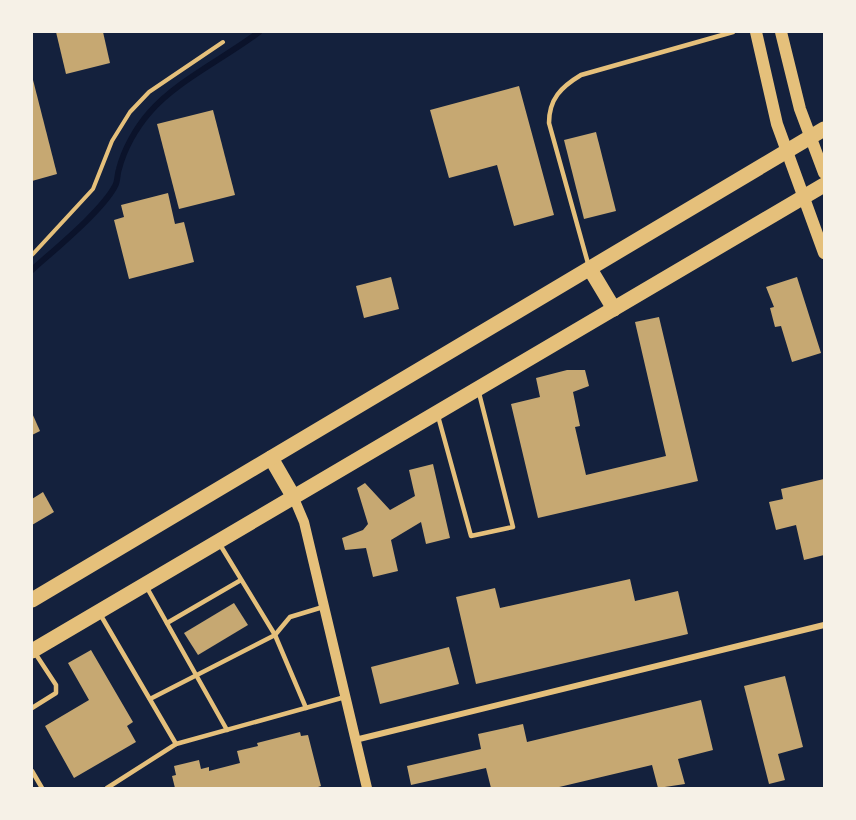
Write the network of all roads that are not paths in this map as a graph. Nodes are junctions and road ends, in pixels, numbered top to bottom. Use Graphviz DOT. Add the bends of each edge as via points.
graph roads {
  1 [pos="733,32"];
  2 [pos="756,32"];
  3 [pos="781,32"];
  4 [pos="825,129"];
  5 [pos="811,138"];
  6 [pos="787,152"];
  7 [pos="825,173"];
  8 [pos="825,184"];
  9 [pos="804,198"];
  10 [pos="825,253"];
  11 [pos="590,269"];
  12 [pos="614,309"];
  13 [pos="478,390"];
  14 [pos="438,413"];
  15 [pos="272,458"];
  16 [pos="293,496"];
  17 [pos="218,540"];
  18 [pos="241,580"];
  19 [pos="145,584"];
  20 [pos="32,600"];
  21 [pos="323,607"];
  22 [pos="98,611"];
  23 [pos="167,623"];
  24 [pos="825,625"];
  25 [pos="275,635"];
  26 [pos="32,650"];
  27 [pos="196,675"];
  28 [pos="345,697"];
  29 [pos="150,699"];
  30 [pos="32,708"];
  31 [pos="306,708"];
  32 [pos="227,730"];
  33 [pos="355,740"];
  34 [pos="177,744"];
  35 [pos="32,771"];
  36 [pos="42,789"];
  37 [pos="107,789"];
  38 [pos="367,789"];
  1 -- 11 [label="lane" via="581,75 554,97 549,123"];
  2 -- 6 [label="main road"];
  3 -- 5 [label="main road"];
  4 -- 5 [label="main road"];
  5 -- 6 [label="main road"];
  5 -- 7 [label="main road"];
  6 -- 9 [label="main road"];
  6 -- 11 [label="main road"];
  8 -- 9 [label="main road"];
  9 -- 10 [label="main road"];
  9 -- 12 [label="main road"];
  11 -- 12 [label="main road"];
  11 -- 15 [label="main road"];
  12 -- 13 [label="main road"];
  13 -- 14 [label="main road"];
  13 -- 14 [label="lane" via="513,527 471,536"];
  14 -- 16 [label="main road"];
  15 -- 16 [label="main road"];
  15 -- 20 [label="main road"];
  16 -- 17 [label="main road"];
  16 -- 21 [label="street" via="304,522"];
  17 -- 18 [label="lane"];
  17 -- 19 [label="main road"];
  18 -- 23 [label="lane"];
  18 -- 25 [label="lane"];
  19 -- 22 [label="main road"];
  19 -- 23 [label="lane"];
  21 -- 25 [label="lane" via="290,617"];
  21 -- 28 [label="street"];
  22 -- 26 [label="main road"];
  22 -- 29 [label="lane"];
  23 -- 27 [label="lane"];
  24 -- 33 [label="street"];
  25 -- 27 [label="lane"];
  25 -- 31 [label="lane"];
  26 -- 30 [label="lane" via="56,685 56,693"];
  27 -- 29 [label="lane"];
  27 -- 32 [label="lane"];
  28 -- 31 [label="lane"];
  28 -- 33 [label="street"];
  29 -- 34 [label="lane"];
  31 -- 32 [label="lane"];
  32 -- 34 [label="lane"];
  33 -- 38 [label="street"];
  34 -- 37 [label="lane"];
  35 -- 36 [label="lane"];
}
